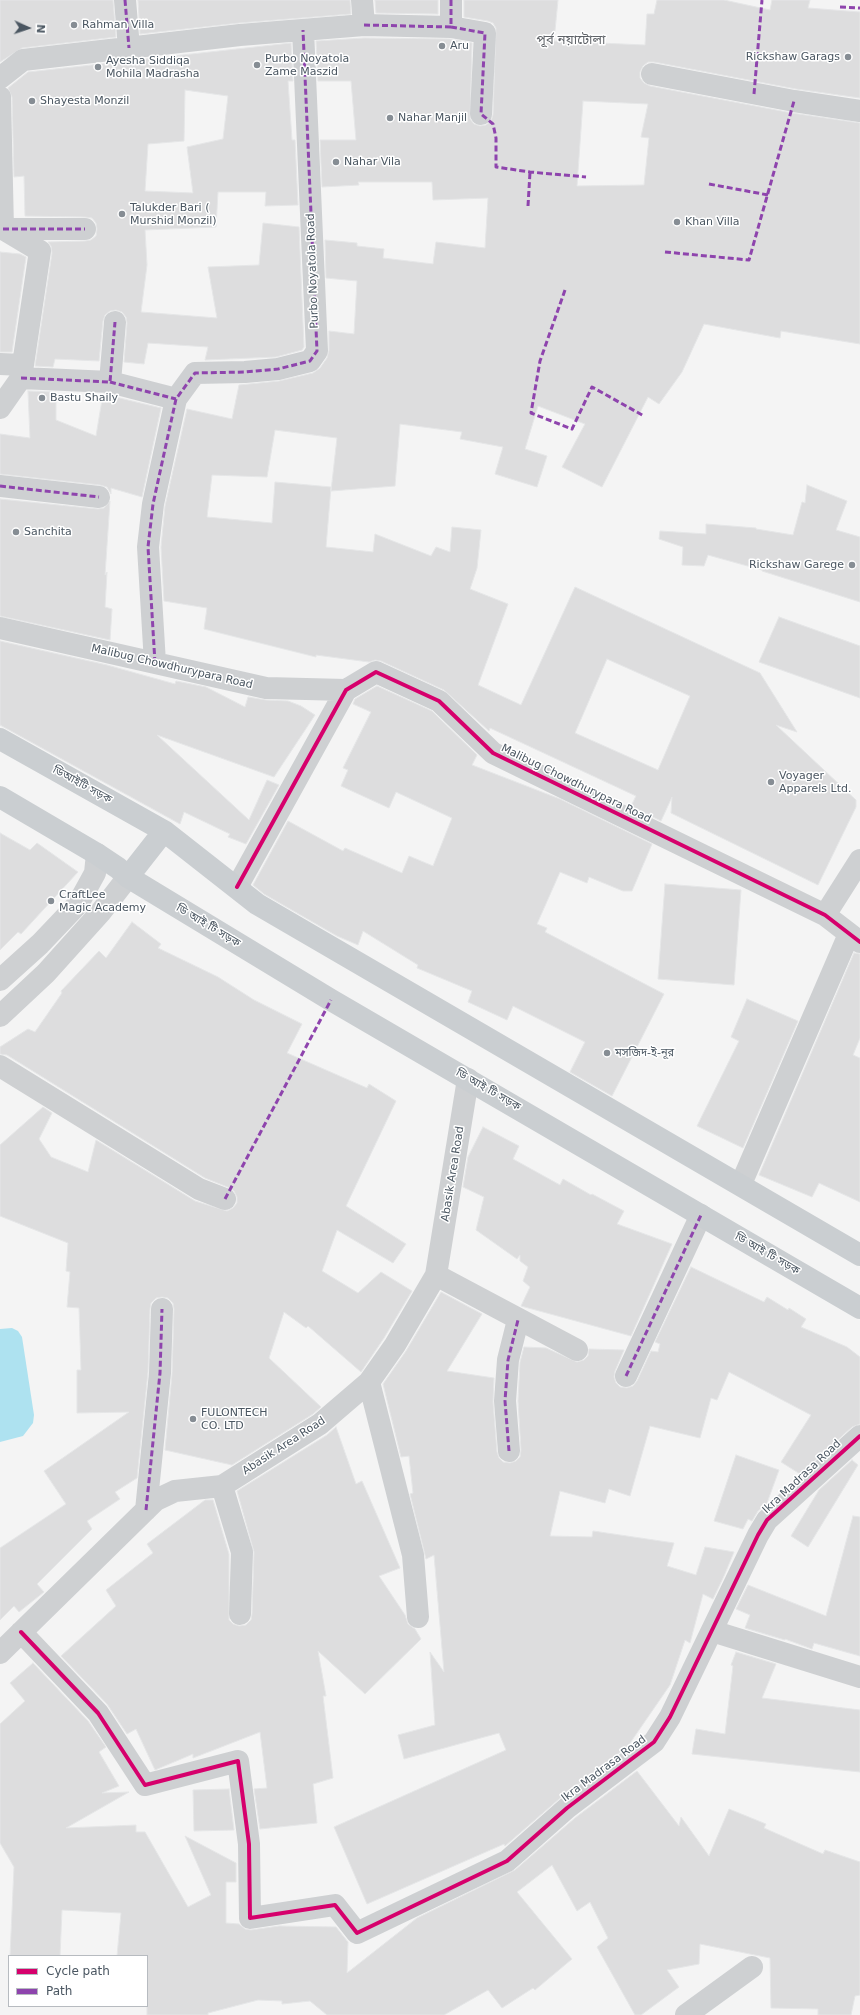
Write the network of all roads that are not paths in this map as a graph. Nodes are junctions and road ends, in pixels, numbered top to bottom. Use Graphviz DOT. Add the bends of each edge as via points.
graph roads {
  1 [pos="125,0"];
  2 [pos="362,0"];
  3 [pos="451,0"];
  4 [pos="364,25"];
  5 [pos="451,27"];
  6 [pos="303,30"];
  7 [pos="129,48"];
  8 [pos="652,74"];
  9 [pos="0,78"];
  10 [pos="0,97"];
  11 [pos="860,111"];
  12 [pos="481,114"];
  13 [pos="2,229"];
  14 [pos="86,229"];
  15 [pos="115,322"];
  16 [pos="0,364"];
  17 [pos="22,372"];
  18 [pos="110,382"];
  19 [pos="176,399"];
  20 [pos="0,408"];
  21 [pos="0,486"];
  22 [pos="99,497"];
  23 [pos="0,628"];
  24 [pos="155,663"];
  25 [pos="346,690"];
  26 [pos="0,739"];
  27 [pos="0,797"];
  28 [pos="164,831"];
  29 [pos="97,854"];
  30 [pos="860,860"];
  31 [pos="123,873"];
  32 [pos="237,887"];
  33 [pos="825,915"];
  34 [pos="854,938"];
  35 [pos="0,980"];
  36 [pos="0,1016"];
  37 [pos="0,1066"];
  38 [pos="468,1079"];
  39 [pos="741,1184"];
  40 [pos="225,1199"];
  41 [pos="701,1215"];
  42 [pos="860,1255"];
  43 [pos="436,1275"];
  44 [pos="860,1308"];
  45 [pos="162,1309"];
  46 [pos="518,1320"];
  47 [pos="577,1350"];
  48 [pos="626,1376"];
  49 [pos="369,1382"];
  50 [pos="860,1436"];
  51 [pos="509,1450"];
  52 [pos="222,1486"];
  53 [pos="146,1510"];
  54 [pos="240,1614"];
  55 [pos="418,1617"];
  56 [pos="712,1631"];
  57 [pos="21,1632"];
  58 [pos="0,1653"];
  59 [pos="860,1677"];
  60 [pos="752,1967"];
  61 [pos="708,2009"];
  62 [pos="686,2015"];
  1 -- 7 [label="street"];
  2 -- 4 [label="street"];
  3 -- 5 [label="street"];
  4 -- 5 [label="street"];
  4 -- 6 [label="street"];
  5 -- 12 [label="street" via="485,33"];
  6 -- 7 [label="street"];
  6 -- 19 [label="street, Purbo Noyatola Road" via="317,351 310,361 278,369 195,373"];
  7 -- 9 [label="street" via="23,60"];
  8 -- 11 [label="street" via="794,102"];
  10 -- 13 [label="street"];
  13 -- 14 [label="street"];
  13 -- 17 [label="street" via="40,251"];
  15 -- 18 [label="street"];
  16 -- 17 [label="street"];
  17 -- 18 [label="street"];
  17 -- 20 [label="street"];
  18 -- 19 [label="street"];
  19 -- 24 [label="street, Purbo Noyatola Road" via="153,504 148,547"];
  21 -- 22 [label="street"];
  23 -- 24 [label="street, Malibug Chowdhurypara Road"];
  24 -- 25 [label="street, Malibug Chowdhurypara Road" via="266,688"];
  25 -- 32 [label="street"];
  25 -- 33 [label="street, Malibug Chowdhurypara Road" via="376,672 440,701 493,753"];
  26 -- 28 [label="main road, ডিআইটি সড়ক"];
  27 -- 29 [label="main road"];
  28 -- 31 [label="main road"];
  28 -- 32 [label="main road"];
  29 -- 31 [label="main road"];
  29 -- 35 [label="street" via="95,873 78,904 40,944"];
  30 -- 33 [label="street"];
  31 -- 36 [label="street" via="100,913 51,967"];
  31 -- 38 [label="main road, ডি আই টি সড়ক" via="331,1000"];
  32 -- 39 [label="main road" via="257,904"];
  33 -- 34 [label="street, Malibug Chowdhurypara Road"];
  34 -- 39 [label="street"];
  37 -- 40 [label="street" via="199,1189"];
  38 -- 41 [label="main road, ডি আই টি সড়ক"];
  38 -- 43 [label="street, Abasik Area Road"];
  39 -- 42 [label="main road"];
  41 -- 44 [label="main road, ডি আই টি সড়ক"];
  41 -- 48 [label="street"];
  43 -- 46 [label="street"];
  43 -- 49 [label="street, Abasik Area Road" via="395,1345"];
  45 -- 53 [label="street" via="160,1373"];
  46 -- 47 [label="street"];
  46 -- 51 [label="street" via="508,1360 505,1401"];
  49 -- 52 [label="street, Abasik Area Road" via="320,1424"];
  49 -- 55 [label="street" via="413,1555"];
  50 -- 56 [label="street, Ikra Madrasa Road" via="767,1520"];
  52 -- 53 [label="street, Abasik Area Road" via="175,1491 156,1500"];
  52 -- 54 [label="street" via="242,1552"];
  53 -- 57 [label="street, Abasik Area Road"];
  56 -- 57 [label="street, Ikra Madrasa Road" via="670,1717 654,1742 567,1808 508,1861 357,1933 335,1905 250,1918 250,1844 238,1760 145,1785 98,1713"];
  56 -- 59 [label="street"];
  57 -- 58 [label="street, Abasik Area Road"];
  60 -- 61 [label="street"];
  61 -- 62 [label="street"];
}
